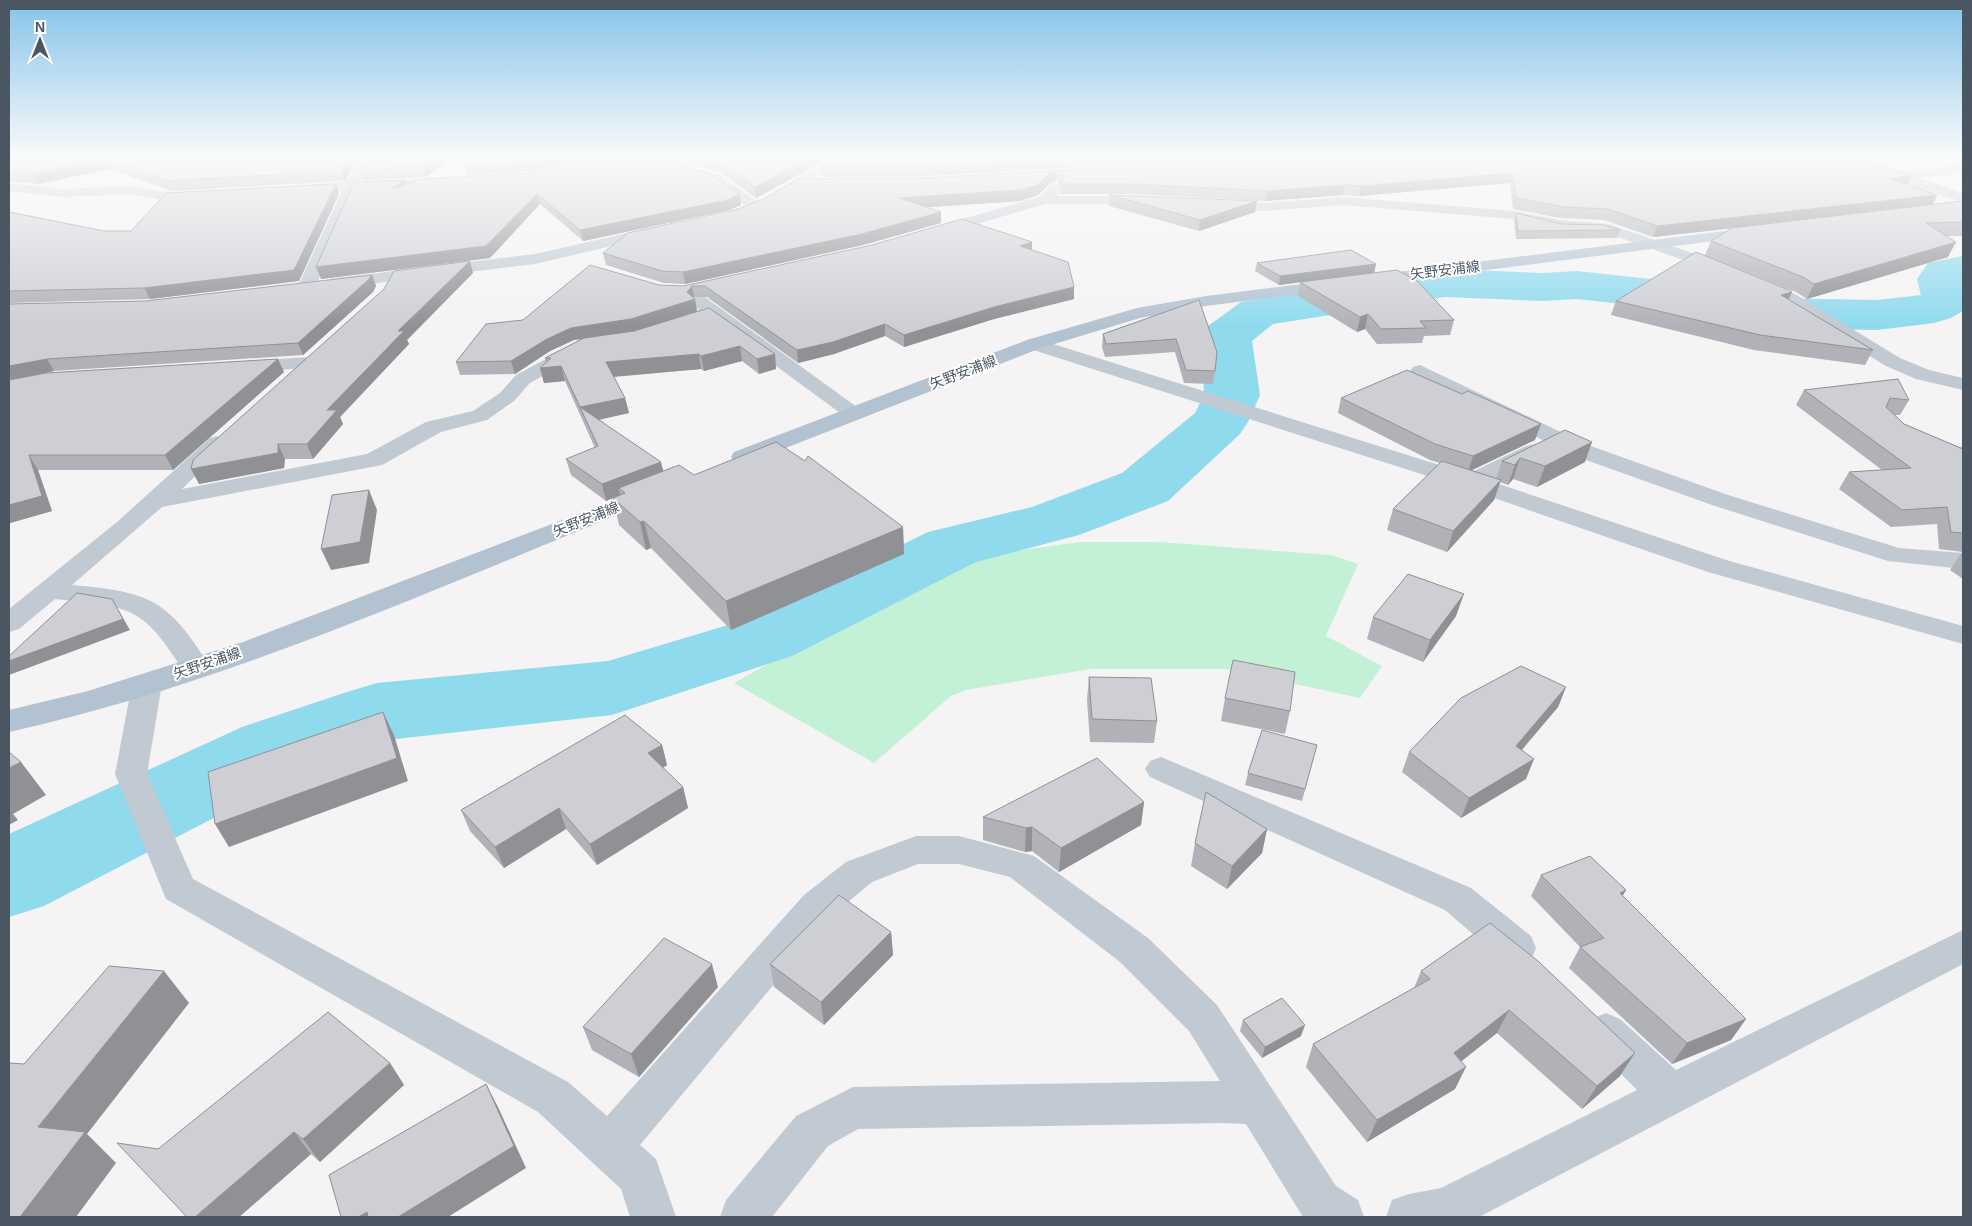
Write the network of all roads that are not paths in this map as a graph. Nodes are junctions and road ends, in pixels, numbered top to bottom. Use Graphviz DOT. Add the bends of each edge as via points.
graph roads {
  1 [pos="339,213"];
  2 [pos="997,213"];
  3 [pos="1498,213"];
  4 [pos="676,227"];
  5 [pos="1780,230"];
  6 [pos="913,237"];
  7 [pos="1653,244"];
  8 [pos="535,259"];
  9 [pos="581,266"];
  10 [pos="390,278"];
  11 [pos="307,286"];
  12 [pos="288,289"];
  13 [pos="686,290"];
  14 [pos="381,296"];
  15 [pos="714,314"];
  16 [pos="688,322"];
  17 [pos="1034,344"];
  18 [pos="589,345"];
  19 [pos="221,369"];
  20 [pos="1420,372"];
  21 [pos="1963,384"];
  22 [pos="280,389"];
  23 [pos="854,414"];
  24 [pos="236,427"];
  25 [pos="1558,439"];
  26 [pos="728,463"];
  27 [pos="1470,482"];
  28 [pos="665,488"];
  29 [pos="154,501"];
  30 [pos="1963,561"];
  31 [pos="50,590"];
  32 [pos="9,623"];
  33 [pos="1963,635"];
  34 [pos="196,668"];
  35 [pos="147,684"];
  36 [pos="9,721"];
  37 [pos="1161,769"];
  38 [pos="1963,946"];
  39 [pos="1538,967"];
  40 [pos="1580,1008"];
  41 [pos="1671,1094"];
  42 [pos="1257,1104"];
  43 [pos="610,1148"];
  44 [pos="653,1217"];
  45 [pos="743,1217"];
  46 [pos="1341,1217"];
  47 [pos="1409,1217"];
  1 -- 11 [label="street"];
  2 -- 6 [label="street"];
  3 -- 7 [label="street" via="1560,225 1604,227"];
  4 -- 8 [label="street"];
  5 -- 7 [label="main road, 矢野安浦線"];
  7 -- 17 [label="main road, 矢野安浦線" via="1206,300 1137,313"];
  7 -- 21 [label="street" via="1789,298 1893,362 1923,375"];
  8 -- 9 [label="street"];
  8 -- 10 [label="street"];
  10 -- 11 [label="street"];
  10 -- 14 [label="street"];
  11 -- 12 [label="street"];
  13 -- 15 [label="street"];
  15 -- 16 [label="street"];
  15 -- 23 [label="street"];
  17 -- 23 [label="main road, 矢野安浦線"];
  17 -- 27 [label="street"];
  18 -- 29 [label="street" via="558,357 523,379 507,397 480,416 434,427 374,460"];
  19 -- 22 [label="street" via="317,357"];
  20 -- 25 [label="street"];
  23 -- 26 [label="main road, 矢野安浦線"];
  24 -- 29 [label="street"];
  25 -- 27 [label="street"];
  25 -- 30 [label="street" via="1580,450 1720,500 1897,556"];
  27 -- 33 [label="street" via="1717,566"];
  28 -- 34 [label="main road, 矢野安浦線" via="395,595"];
  29 -- 31 [label="street"];
  31 -- 32 [label="street"];
  31 -- 34 [label="street" via="127,600 155,614 168,626"];
  34 -- 35 [label="main road, 矢野安浦線"];
  35 -- 36 [label="main road, 矢野安浦線"];
  35 -- 43 [label="street" via="131,774 178,889 554,1098"];
  37 -- 39 [label="street" via="1458,899"];
  38 -- 41 [label="street"];
  40 -- 41 [label="street"];
  41 -- 47 [label="street" via="1445,1210"];
  42 -- 43 [label="street" via="1203,1018 1134,950 1021,866 959,850 916,850 859,872 817,906"];
  42 -- 45 [label="street" via="853,1108 812,1132"];
  42 -- 46 [label="street" via="1320,1202"];
  43 -- 44 [label="street" via="640,1175"];
}
